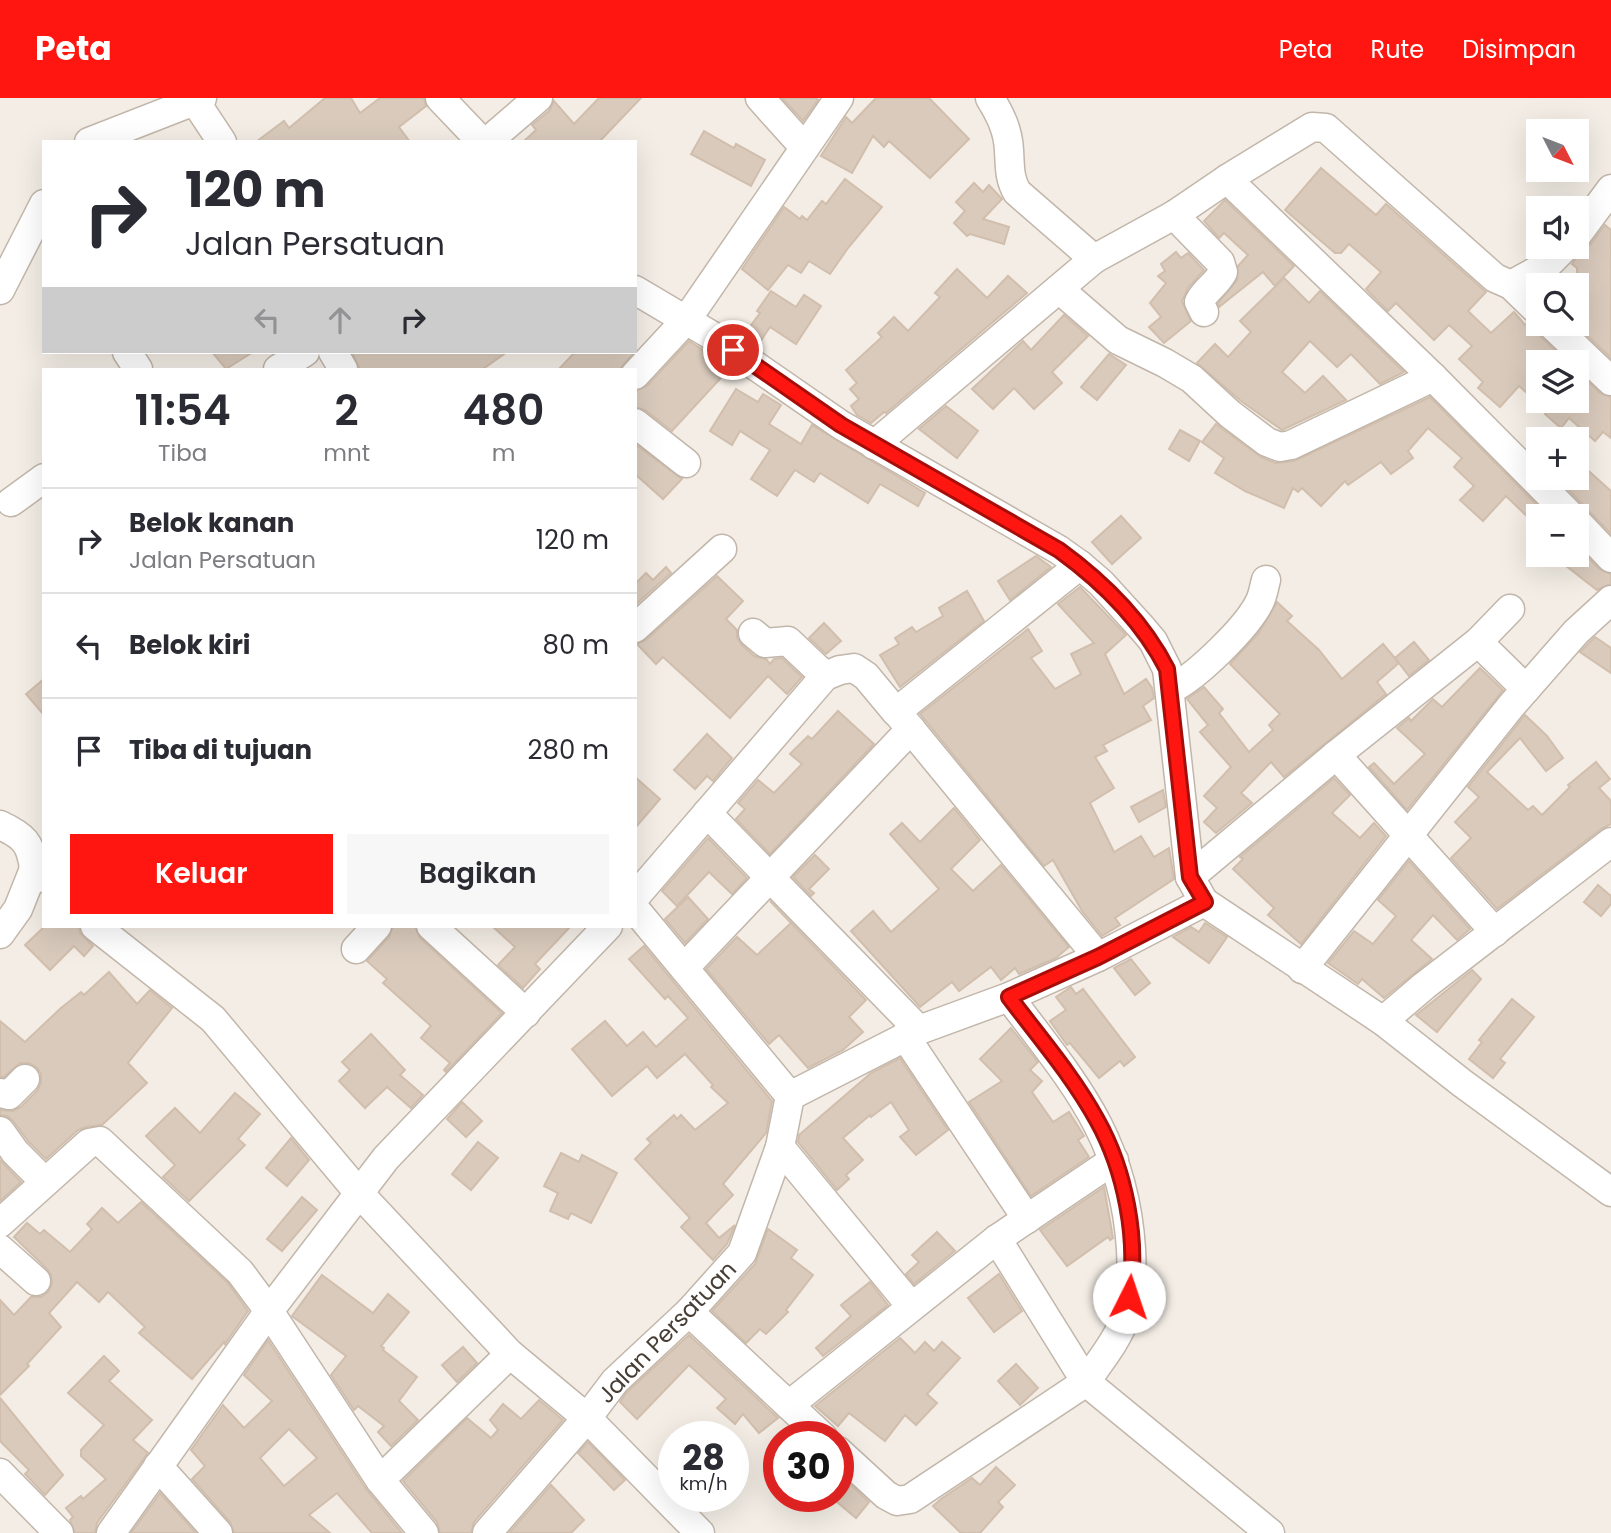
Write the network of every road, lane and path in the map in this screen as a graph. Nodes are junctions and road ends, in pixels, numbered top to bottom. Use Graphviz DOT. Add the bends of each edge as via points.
graph roads {
  1 [pos="440,98"];
  2 [pos="538,98"];
  3 [pos="760,98"];
  4 [pos="839,98"];
  5 [pos="990,98"];
  6 [pos="199,99"];
  7 [pos="94,140"];
  8 [pos="221,140"];
  9 [pos="482,140"];
  10 [pos="486,140"];
  11 [pos="804,147"];
  12 [pos="1227,179"];
  13 [pos="1611,189"];
  14 [pos="42,213"];
  15 [pos="1174,215"];
  16 [pos="1589,219"];
  17 [pos="1094,259"];
  18 [pos="1553,259"];
  19 [pos="1511,285"];
  20 [pos="1059,289"];
  21 [pos="0,290"];
  22 [pos="637,291"];
  23 [pos="1526,299"];
  24 [pos="1204,312"];
  25 [pos="687,319"];
  26 [pos="1564,336"];
  27 [pos="302,354"];
  28 [pos="280,368"];
  29 [pos="637,373"];
  30 [pos="1433,377"];
  31 [pos="1611,381"];
  32 [pos="637,425"];
  33 [pos="874,445"];
  34 [pos="687,463"];
  35 [pos="42,479"];
  36 [pos="11,502"];
  37 [pos="1559,504"];
  38 [pos="1589,535"];
  39 [pos="722,549"];
  40 [pos="1611,558"];
  41 [pos="1080,565"];
  42 [pos="1266,580"];
  43 [pos="1611,600"];
  44 [pos="1510,610"];
  45 [pos="637,626"];
  46 [pos="753,633"];
  47 [pos="1478,642"];
  48 [pos="825,677"];
  49 [pos="1171,689"];
  50 [pos="1526,690"];
  51 [pos="904,720"];
  52 [pos="1336,755"];
  53 [pos="707,813"];
  54 [pos="0,825"];
  55 [pos="1407,835"];
  56 [pos="1611,842"];
  57 [pos="39,874"];
  58 [pos="1190,877"];
  59 [pos="769,878"];
  60 [pos="637,895"];
  61 [pos="1205,902"];
  62 [pos="637,911"];
  63 [pos="375,928"];
  64 [pos="433,928"];
  65 [pos="606,928"];
  66 [pos="110,931"];
  67 [pos="1496,932"];
  68 [pos="0,934"];
  69 [pos="356,949"];
  70 [pos="1098,957"];
  71 [pos="684,968"];
  72 [pos="1302,969"];
  73 [pos="1009,997"];
  74 [pos="526,1013"];
  75 [pos="1383,1021"];
  76 [pos="912,1033"];
  77 [pos="26,1079"];
  78 [pos="0,1093"];
  79 [pos="790,1096"];
  80 [pos="0,1131"];
  81 [pos="780,1147"];
  82 [pos="1114,1160"];
  83 [pos="45,1182"];
  84 [pos="1611,1192"];
  85 [pos="359,1193"];
  86 [pos="1027,1219"];
  87 [pos="0,1223"];
  88 [pos="998,1239"];
  89 [pos="0,1249"];
  90 [pos="36,1280"];
  91 [pos="911,1306"];
  92 [pos="270,1311"];
  93 [pos="689,1312"];
  94 [pos="510,1354"];
  95 [pos="1086,1382"];
  96 [pos="601,1400"];
  97 [pos="789,1405"];
  98 [pos="806,1421"];
  99 [pos="158,1466"];
  100 [pos="854,1466"];
  101 [pos="0,1473"];
  102 [pos="380,1480"];
  103 [pos="59,1533"];
  104 [pos="111,1533"];
  105 [pos="218,1533"];
  106 [pos="424,1533"];
  107 [pos="487,1533"];
  108 [pos="699,1533"];
  109 [pos="1270,1533"];
  1 -- 9 [label="street"];
  2 -- 10 [label="street"];
  3 -- 11 [label="street"];
  4 -- 11 [label="street"];
  5 -- 17 [label="street" via="1006,132 1011,182 1017,192"];
  6 -- 7 [label="street"];
  6 -- 8 [label="street"];
  11 -- 25 [label="street"];
  12 -- 15 [label="street"];
  12 -- 19 [label="street" via="1312,127 1326,128 1495,278"];
  12 -- 30 [label="street"];
  13 -- 16 [label="street"];
  14 -- 21 [label="street"];
  15 -- 17 [label="street"];
  15 -- 24 [label="street" via="1220,262 1223,272 1219,280 1199,302"];
  17 -- 20 [label="street"];
  18 -- 19 [label="street"];
  19 -- 23 [label="street"];
  20 -- 30 [label="street" via="1118,340 1192,379 1230,414 1280,447"];
  20 -- 33 [label="street"];
  22 -- 25 [label="street"];
  25 -- 29 [label="street"];
  25 -- 33 [label="street"];
  26 -- 31 [label="street"];
  27 -- 28 [label="street"];
  30 -- 37 [label="street"];
  32 -- 34 [label="street"];
  33 -- 41 [label="street"];
  35 -- 36 [label="street"];
  38 -- 40 [label="street"];
  39 -- 45 [label="street"];
  41 -- 49 [label="street" via="1153,641"];
  41 -- 51 [label="street"];
  42 -- 49 [label="street" via="1259,602 1241,629"];
  43 -- 50 [label="street"];
  44 -- 47 [label="street"];
  46 -- 48 [label="street" via="765,643 788,641"];
  47 -- 50 [label="street"];
  47 -- 52 [label="street"];
  48 -- 51 [label="street" via="854,668"];
  48 -- 53 [label="street"];
  49 -- 58 [label="street"];
  50 -- 55 [label="street"];
  51 -- 59 [label="street"];
  51 -- 70 [label="street"];
  52 -- 55 [label="street"];
  52 -- 58 [label="street"];
  53 -- 59 [label="street"];
  53 -- 60 [label="street"];
  54 -- 57 [label="street" via="15,832 32,850"];
  55 -- 67 [label="street"];
  55 -- 72 [label="street"];
  56 -- 67 [label="street"];
  57 -- 68 [label="street"];
  58 -- 61 [label="street"];
  59 -- 71 [label="street"];
  59 -- 76 [label="street"];
  61 -- 70 [label="street"];
  61 -- 72 [label="street"];
  62 -- 71 [label="street"];
  63 -- 69 [label="street"];
  64 -- 74 [label="street"];
  65 -- 74 [label="street"];
  66 -- 85 [label="street" via="213,1019"];
  67 -- 75 [label="street"];
  70 -- 73 [label="street"];
  71 -- 79 [label="street"];
  72 -- 75 [label="street"];
  73 -- 76 [label="street"];
  73 -- 82 [label="street" via="1098,1121"];
  74 -- 85 [label="street" via="386,1158"];
  75 -- 84 [label="street"];
  76 -- 79 [label="street"];
  76 -- 86 [label="street"];
  77 -- 78 [label="street" via="9,1095"];
  79 -- 81 [label="street, Jalan Persatuan"];
  80 -- 83 [label="street"];
  81 -- 91 [label="street"];
  81 -- 93 [label="street, Jalan Persatuan" via="742,1253"];
  82 -- 86 [label="street"];
  82 -- 95 [label="street" via="1127,1209 1133,1276 1126,1318"];
  83 -- 87 [label="street"];
  83 -- 92 [label="street" via="89,1143 100,1141 240,1272"];
  85 -- 92 [label="street"];
  85 -- 94 [label="street"];
  86 -- 88 [label="street"];
  88 -- 91 [label="street"];
  88 -- 95 [label="street"];
  89 -- 90 [label="street"];
  91 -- 97 [label="street"];
  92 -- 99 [label="street"];
  92 -- 102 [label="street"];
  93 -- 96 [label="street, Jalan Persatuan"];
  93 -- 97 [label="street"];
  94 -- 96 [label="street"];
  94 -- 102 [label="street"];
  95 -- 100 [label="street" via="910,1499 897,1501 886,1495"];
  95 -- 109 [label="street"];
  96 -- 107 [label="street, Jalan Persatuan"];
  96 -- 108 [label="street"];
  97 -- 98 [label="street"];
  99 -- 104 [label="street"];
  99 -- 105 [label="street"];
  101 -- 103 [label="street"];
  102 -- 106 [label="street"];
}
